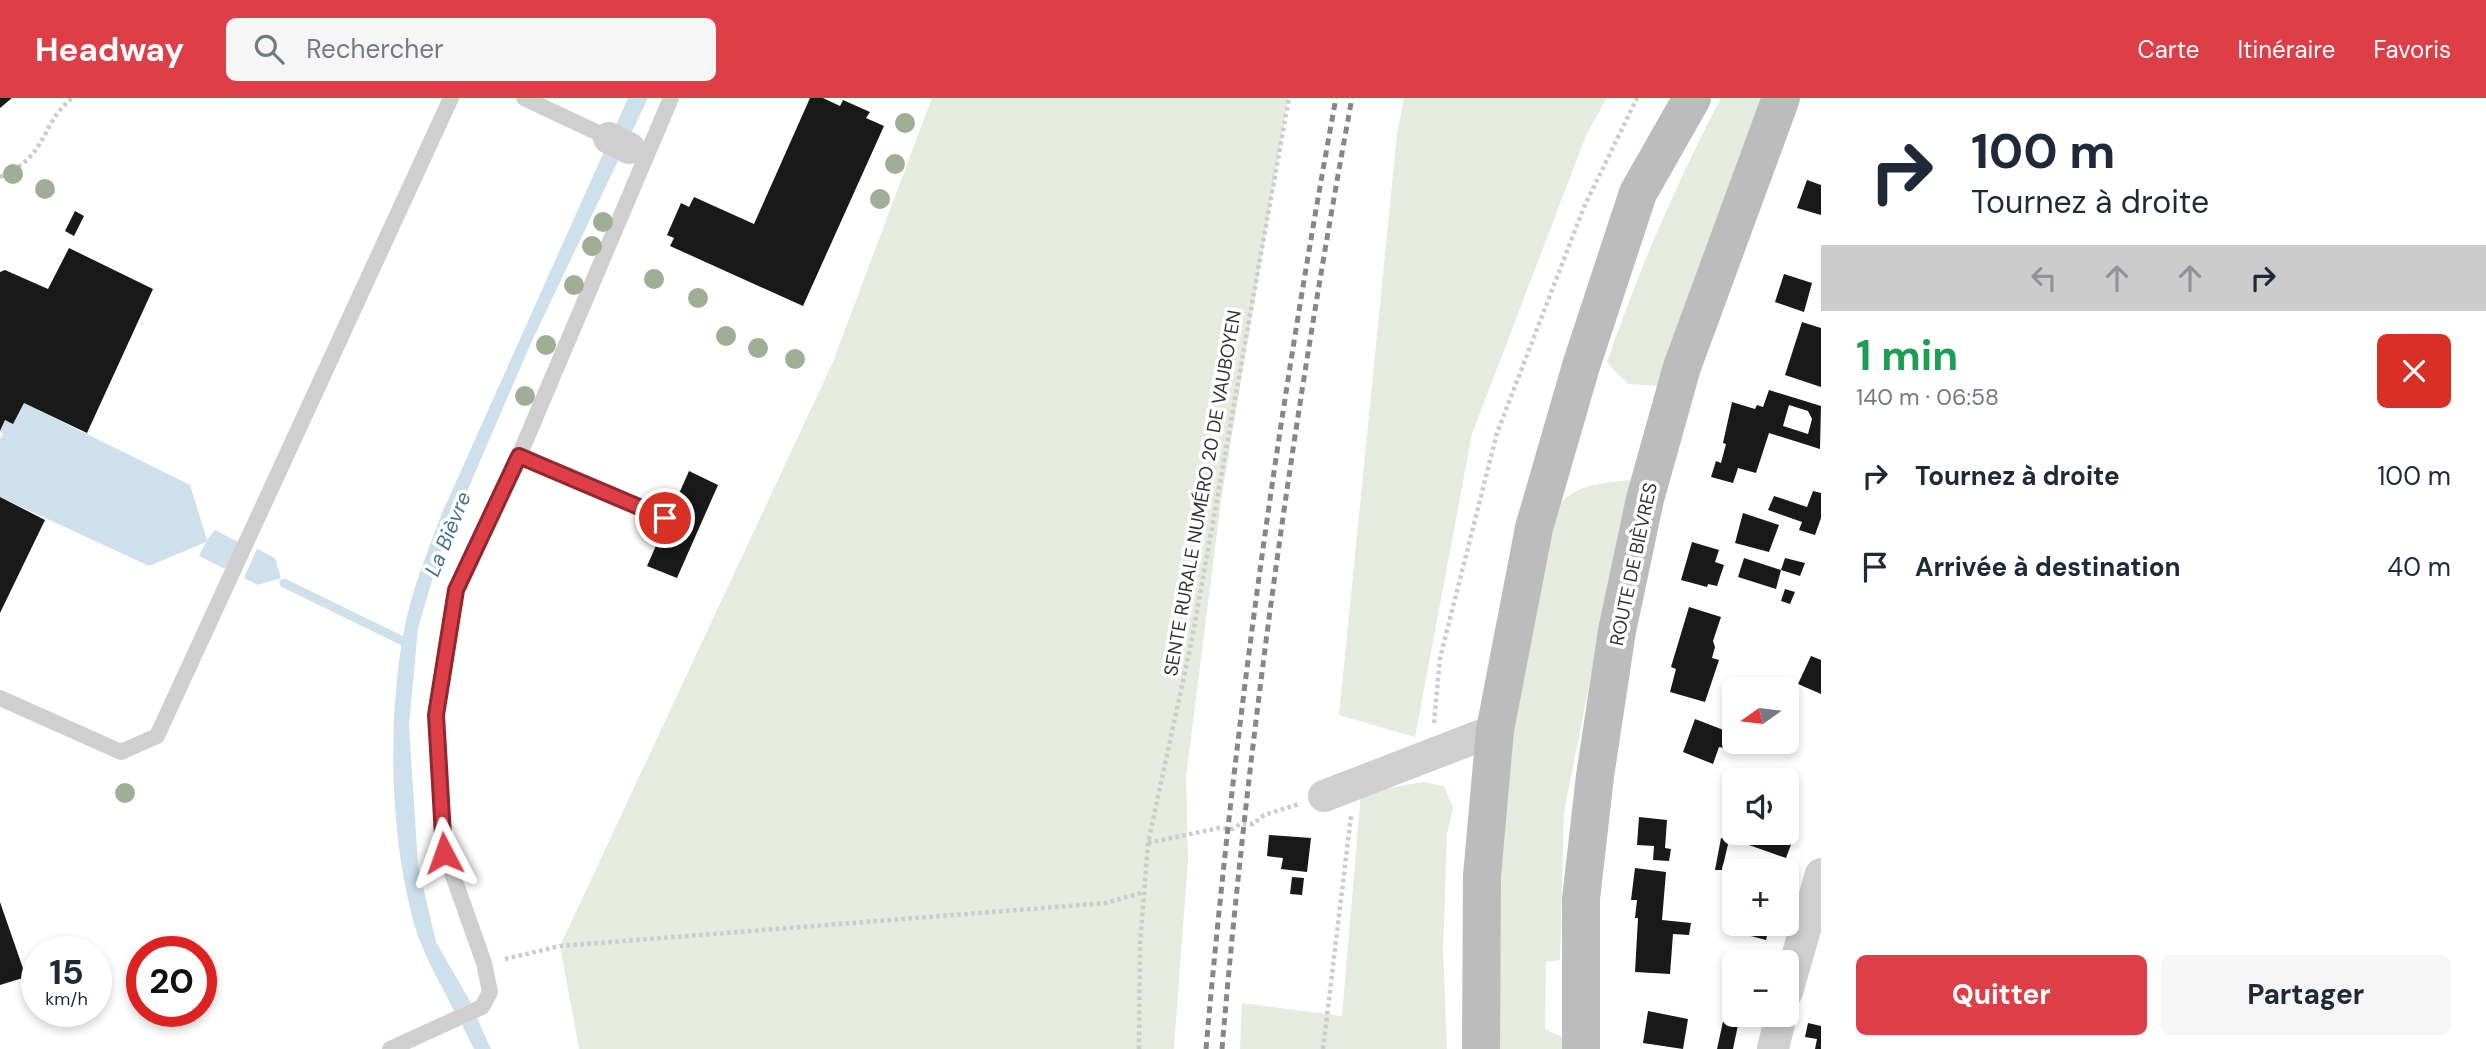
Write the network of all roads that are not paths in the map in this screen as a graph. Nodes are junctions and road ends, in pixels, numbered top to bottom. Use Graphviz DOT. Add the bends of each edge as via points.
graph roads {
  1 [pos="451,98"];
  2 [pos="524,98"];
  3 [pos="671,98"];
  4 [pos="1692,98"];
  5 [pos="1781,98"];
  6 [pos="628,147"];
  7 [pos="519,456"];
  8 [pos="665,518"];
  9 [pos="0,698"];
  10 [pos="1495,730"];
  11 [pos="1324,796"];
  12 [pos="1821,874"];
  13 [pos="1799,950"];
  14 [pos="1778,1027"];
  15 [pos="390,1049"];
  16 [pos="1481,1049"];
  17 [pos="1581,1049"];
  18 [pos="1773,1049"];
  1 -- 9 [label="lane" via="156,736 121,752"];
  2 -- 6 [label="lane"];
  3 -- 6 [label="lane"];
  4 -- 10 [label="main road" via="1638,193 1581,366 1534,528"];
  5 -- 17 [label="main road, ROUTE DE BIÈVRES" via="1682,367 1644,499 1617,631 1593,789 1581,899"];
  6 -- 7 [label="lane"];
  7 -- 8 [label="lane"];
  7 -- 15 [label="lane" via="456,590 436,715 444,853 490,992 482,1007"];
  10 -- 11 [label="street"];
  10 -- 16 [label="main road" via="1482,876"];
  12 -- 13 [label="street"];
  14 -- 18 [label="street"];
}
